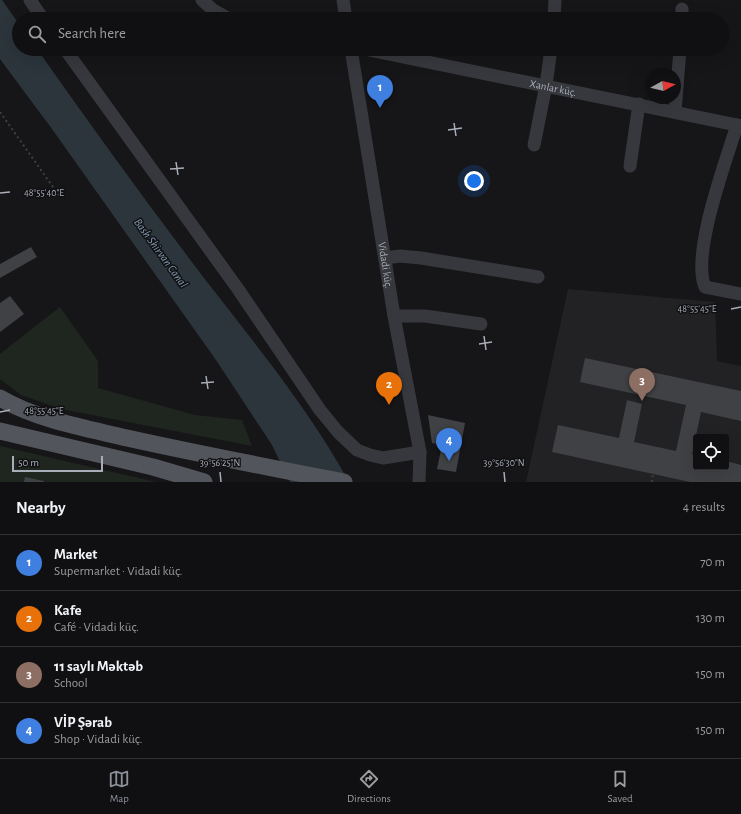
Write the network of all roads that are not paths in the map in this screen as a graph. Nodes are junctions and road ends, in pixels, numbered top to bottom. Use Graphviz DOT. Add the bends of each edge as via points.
graph roads {
  1 [pos="30,0"];
  2 [pos="202,0"];
  3 [pos="343,0"];
  4 [pos="555,0"];
  5 [pos="38,12"];
  6 [pos="217,12"];
  7 [pos="345,12"];
  8 [pos="554,12"];
  9 [pos="70,56"];
  10 [pos="352,56"];
  11 [pos="399,56"];
  12 [pos="550,56"];
  13 [pos="680,56"];
  14 [pos="546,85"];
  15 [pos="639,104"];
  16 [pos="676,112"];
  17 [pos="739,126"];
  18 [pos="534,145"];
  19 [pos="630,166"];
  20 [pos="385,258"];
  21 [pos="538,277"];
  22 [pos="741,294"];
  23 [pos="394,316"];
  24 [pos="481,324"];
  25 [pos="0,398"];
  26 [pos="0,431"];
  27 [pos="420,452"];
  28 [pos="204,482"];
  29 [pos="344,482"];
  30 [pos="419,482"];
  1 -- 5 [label="street"];
  2 -- 6 [label="street"];
  3 -- 7 [label="street"];
  4 -- 8 [label="street"];
  9 -- 27 [label="street" via="338,432 356,450 370,455 384,458"];
  10 -- 20 [label="street, Vidadi küç."];
  11 -- 14 [label="street, Xanlar küç."];
  12 -- 14 [label="street"];
  13 -- 16 [label="street"];
  14 -- 15 [label="street, Xanlar küç."];
  14 -- 18 [label="street"];
  15 -- 16 [label="street, Xanlar küç."];
  15 -- 19 [label="street"];
  16 -- 17 [label="street, Xanlar küç."];
  17 -- 22 [label="street" via="708,217 701,278 705,287"];
  20 -- 21 [label="street" via="421,258"];
  20 -- 23 [label="street, Vidadi küç."];
  23 -- 24 [label="street" via="425,316"];
  23 -- 27 [label="street, Vidadi küç."];
  25 -- 29 [label="main road" via="31,413 80,427"];
  26 -- 28 [label="main road" via="153,467"];
  27 -- 30 [label="street, Vidadi küç."];
}
